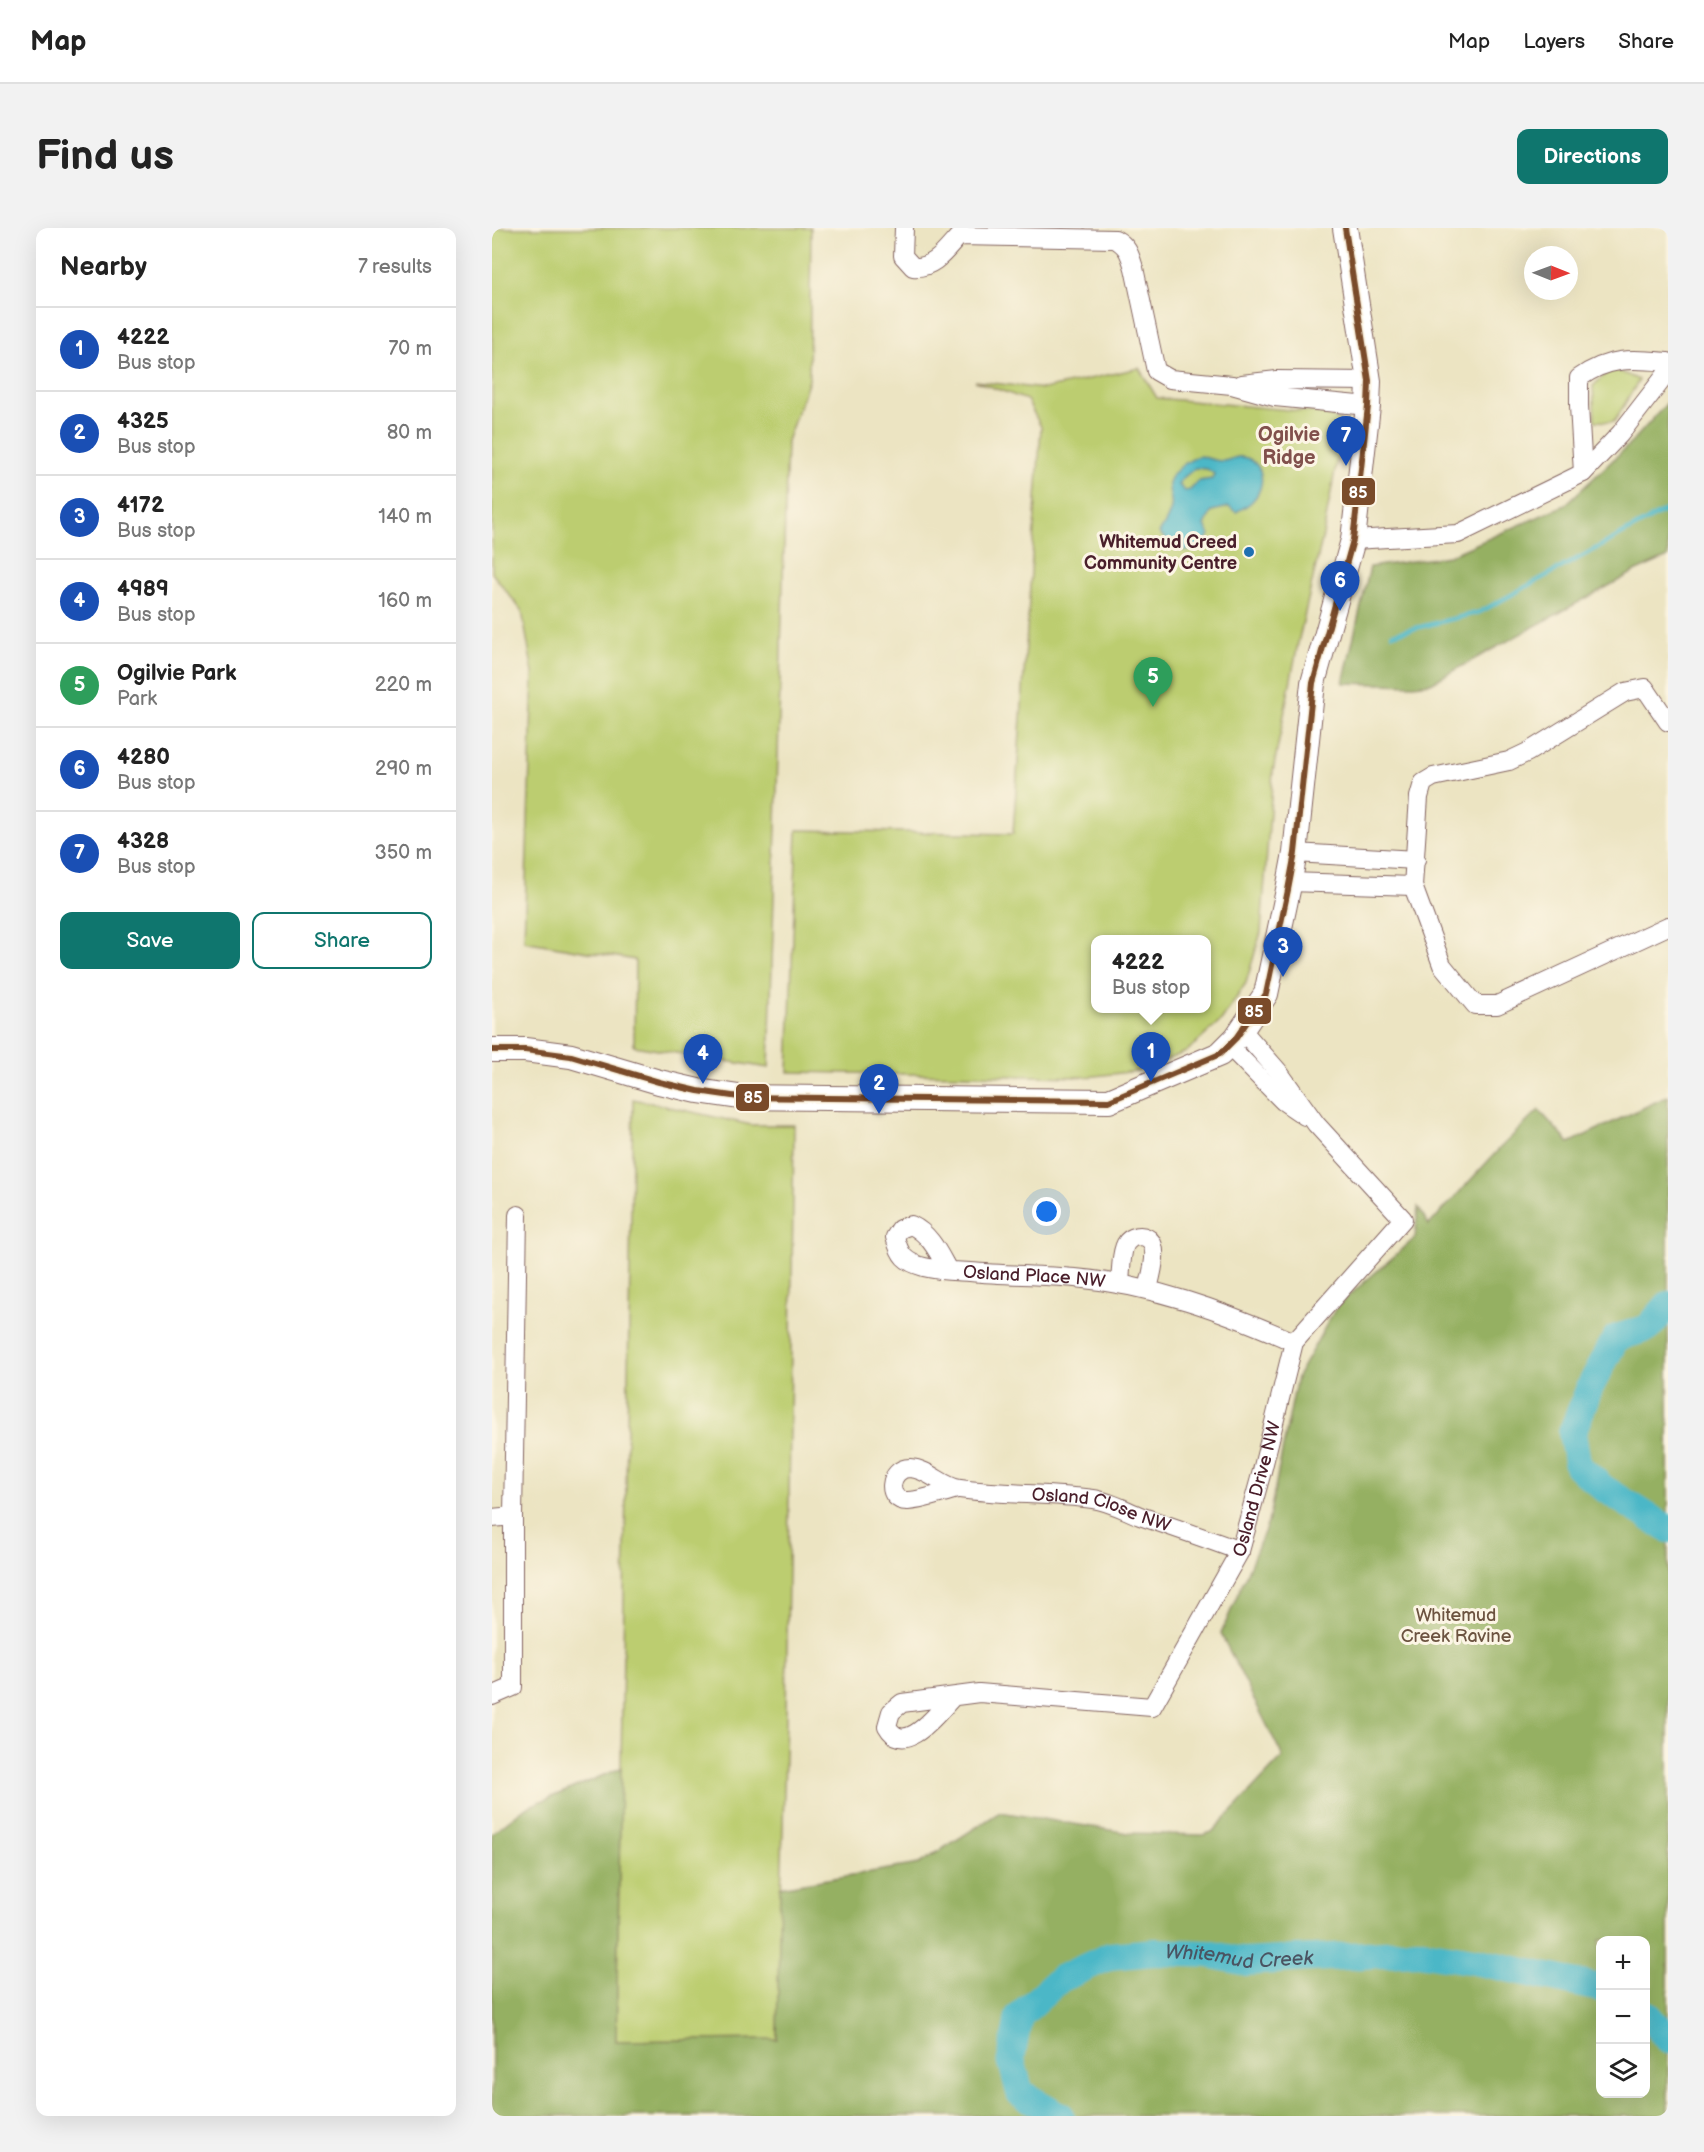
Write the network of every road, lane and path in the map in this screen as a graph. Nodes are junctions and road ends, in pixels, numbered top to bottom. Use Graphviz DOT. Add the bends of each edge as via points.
graph roads {
  1 [pos="904,228"];
  2 [pos="1128,228"];
  3 [pos="1345,228"];
  4 [pos="956,232"];
  5 [pos="1071,233"];
  6 [pos="1130,253"];
  7 [pos="1668,362"];
  8 [pos="1668,372"];
  9 [pos="1369,381"];
  10 [pos="1232,385"];
  11 [pos="1368,406"];
  12 [pos="1583,473"];
  13 [pos="1353,540"];
  14 [pos="1668,722"];
  15 [pos="1295,853"];
  16 [pos="1416,860"];
  17 [pos="1289,882"];
  18 [pos="1413,886"];
  19 [pos="1668,926"];
  20 [pos="1235,1038"];
  21 [pos="492,1050"];
  22 [pos="518,1215"];
  23 [pos="948,1270"];
  24 [pos="1119,1283"];
  25 [pos="1148,1289"];
  26 [pos="1294,1342"];
  27 [pos="957,1489"];
  28 [pos="513,1516"];
  29 [pos="492,1518"];
  30 [pos="1239,1551"];
  31 [pos="492,1696"];
  32 [pos="953,1697"];
  1 -- 4 [label="street" via="903,256 913,267 928,266"];
  2 -- 6 [label="street"];
  3 -- 9 [label="street"];
  4 -- 5 [label="street"];
  5 -- 6 [label="street" via="1115,239"];
  6 -- 10 [label="street" via="1156,372 1170,379"];
  7 -- 12 [label="street" via="1615,360 1579,378"];
  8 -- 12 [label="street" via="1620,434"];
  9 -- 10 [label="street" via="1276,380"];
  9 -- 11 [label="street"];
  10 -- 11 [label="street" via="1275,397"];
  11 -- 13 [label="street"];
  12 -- 13 [label="street" via="1458,534"];
  13 -- 15 [label="street" via="1313,683"];
  14 -- 16 [label="street" via="1645,688 1625,692 1528,753 1509,761 1433,777 1423,783 1419,797"];
  15 -- 16 [label="street"];
  15 -- 17 [label="street"];
  16 -- 18 [label="street"];
  17 -- 18 [label="street"];
  17 -- 20 [label="street" via="1266,994"];
  18 -- 19 [label="street" via="1442,965 1475,1005 1497,1005"];
  20 -- 21 [label="street" via="1220,1053 1109,1101 739,1097 659,1082 571,1056"];
  20 -- 26 [label="street, Osland Drive NW" via="1283,1101 1316,1124 1403,1219"];
  22 -- 28 [label="street"];
  23 -- 24 [label="street, Osland Place NW"];
  24 -- 25 [label="street, Osland Place NW"];
  24 -- 25 [label="street, Osland Place NW" via="1127,1241 1141,1236 1153,1245"];
  25 -- 26 [label="street, Osland Place NW" via="1249,1322"];
  26 -- 30 [label="street, Osland Drive NW"];
  27 -- 30 [label="street, Osland Close NW" via="1095,1499"];
  28 -- 29 [label="street"];
  28 -- 31 [label="street" via="513,1687"];
  30 -- 32 [label="street, Osland Drive NW" via="1152,1707 979,1693"];
}
